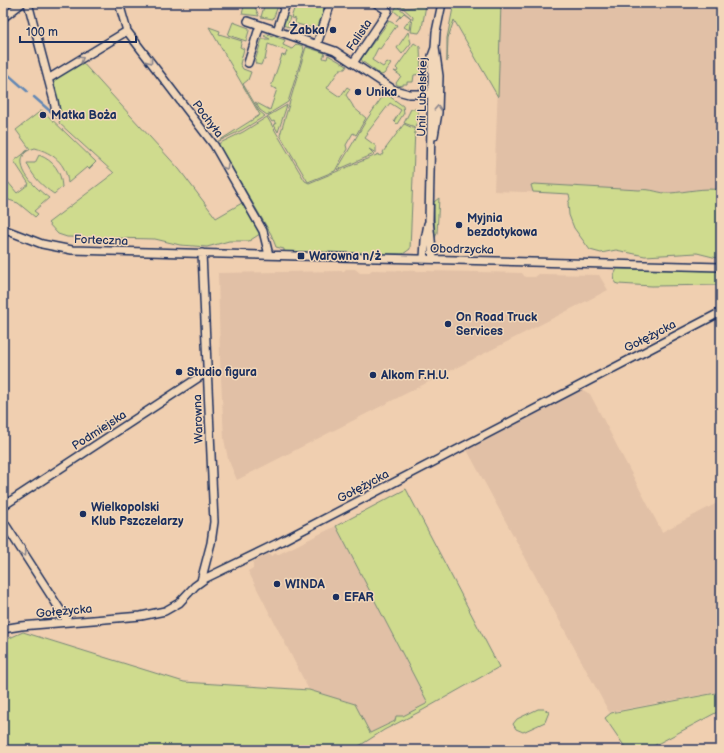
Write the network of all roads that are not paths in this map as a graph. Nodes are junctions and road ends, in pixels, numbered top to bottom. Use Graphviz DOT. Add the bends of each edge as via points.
graph roads {
  1 [pos="22,3"];
  2 [pos="28,3"];
  3 [pos="119,3"];
  4 [pos="286,3"];
  5 [pos="331,3"];
  6 [pos="376,3"];
  7 [pos="442,3"];
  8 [pos="3,18"];
  9 [pos="248,21"];
  10 [pos="260,25"];
  11 [pos="127,31"];
  12 [pos="277,31"];
  13 [pos="317,44"];
  14 [pos="435,48"];
  15 [pos="248,63"];
  16 [pos="353,63"];
  17 [pos="48,79"];
  18 [pos="433,94"];
  19 [pos="56,113"];
  20 [pos="432,146"];
  21 [pos="429,220"];
  22 [pos="3,229"];
  23 [pos="202,253"];
  24 [pos="269,255"];
  25 [pos="424,259"];
  26 [pos="432,259"];
  27 [pos="721,267"];
  28 [pos="721,312"];
  29 [pos="207,372"];
  30 [pos="3,506"];
  31 [pos="3,521"];
  32 [pos="201,582"];
  33 [pos="68,622"];
  34 [pos="3,629"];
  1 -- 8 [label="street"];
  2 -- 17 [label="street"];
  3 -- 11 [label="street, Pochyła"];
  4 -- 12 [label="street"];
  5 -- 13 [label="street"];
  6 -- 16 [label="street, Falista" via="388,12"];
  7 -- 14 [label="street, Unii Lubelskiej"];
  9 -- 10 [label="street, Falista"];
  10 -- 12 [label="street, Falista"];
  10 -- 15 [label="street"];
  17 -- 11 [label="street, one-way"];
  11 -- 24 [label="street, Pochyła, one-way" via="214,146 263,231"];
  12 -- 13 [label="street, Falista"];
  13 -- 16 [label="street, Falista" via="335,50"];
  14 -- 18 [label="street, Unii Lubelskiej" via="432,56"];
  20 -- 14 [label="street, Unii Lubelskiej, one-way" via="436,131 439,76"];
  16 -- 18 [label="street, Falista" via="394,90 409,94"];
  17 -- 19 [label="street"];
  18 -- 20 [label="street, Unii Lubelskiej"];
  20 -- 21 [label="street, Unii Lubelskiej"];
  21 -- 25 [label="street, Unii Lubelskiej"];
  21 -- 26 [label="street, Unii Lubelskiej"];
  22 -- 23 [label="street, Forteczna" via="28,240 57,248"];
  23 -- 24 [label="street, Obodrzycka"];
  23 -- 29 [label="street, Warowna"];
  24 -- 25 [label="street, Obodrzycka"];
  25 -- 26 [label="street, Obodrzycka"];
  26 -- 27 [label="street, Obodrzycka"];
  28 -- 32 [label="street, Gołężycka"];
  29 -- 30 [label="street, Podmiejska"];
  29 -- 32 [label="street, Warowna" via="214,522"];
  31 -- 33 [label="street, one-way"];
  32 -- 33 [label="street, Gołężycka" via="179,604 160,613"];
  33 -- 34 [label="street, Gołężycka"];
}
